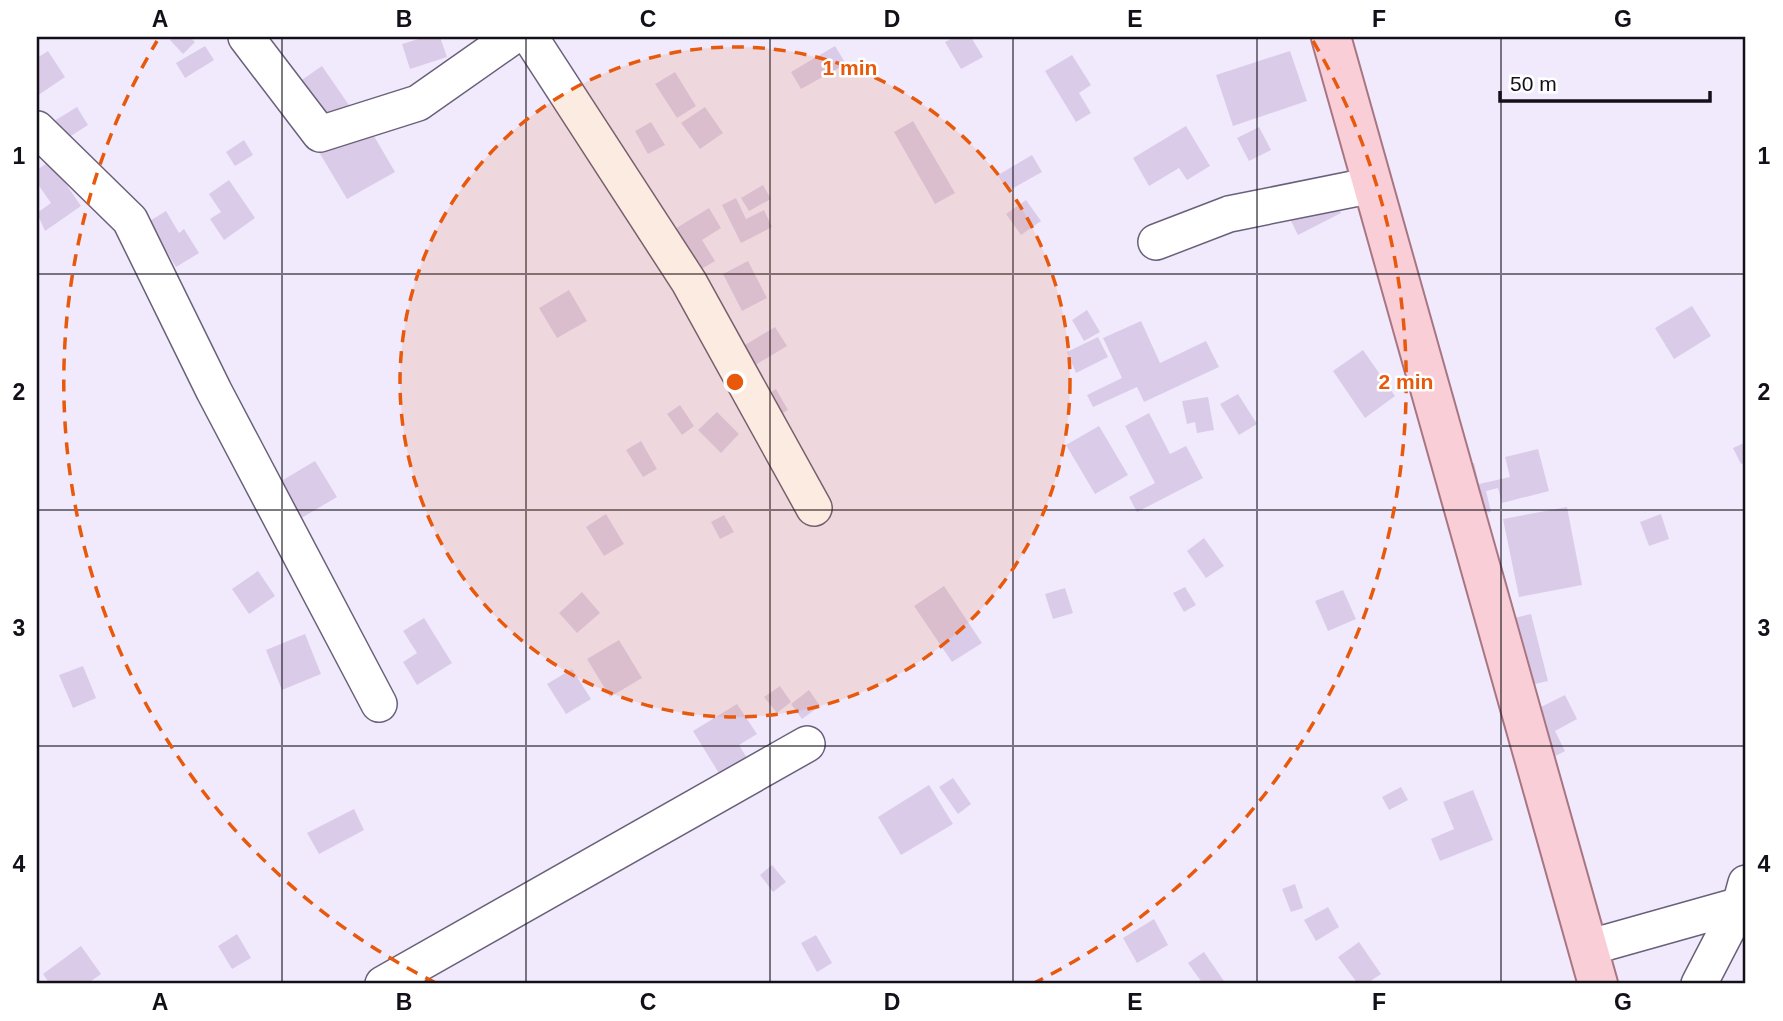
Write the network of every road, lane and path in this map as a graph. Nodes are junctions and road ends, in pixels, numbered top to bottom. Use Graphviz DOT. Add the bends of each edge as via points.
graph roads {
  1 [pos="246,37"];
  2 [pos="512,37"];
  3 [pos="530,37"];
  4 [pos="1331,37"];
  5 [pos="37,129"];
  6 [pos="1373,185"];
  7 [pos="1156,242"];
  8 [pos="814,508"];
  9 [pos="379,704"];
  10 [pos="807,744"];
  11 [pos="1743,894"];
  12 [pos="1592,966"];
  13 [pos="383,984"];
  14 [pos="1699,984"];
  1 -- 2 [label="street" via="320,134 418,103"];
  3 -- 8 [label="street" via="689,282"];
  4 -- 6 [label="main road"];
  5 -- 9 [label="street" via="130,220 214,391"];
  6 -- 7 [label="street" via="1229,214"];
  6 -- 12 [label="main road"];
  10 -- 13 [label="street"];
  11 -- 12 [label="street"];
  11 -- 14 [label="street"];
}
